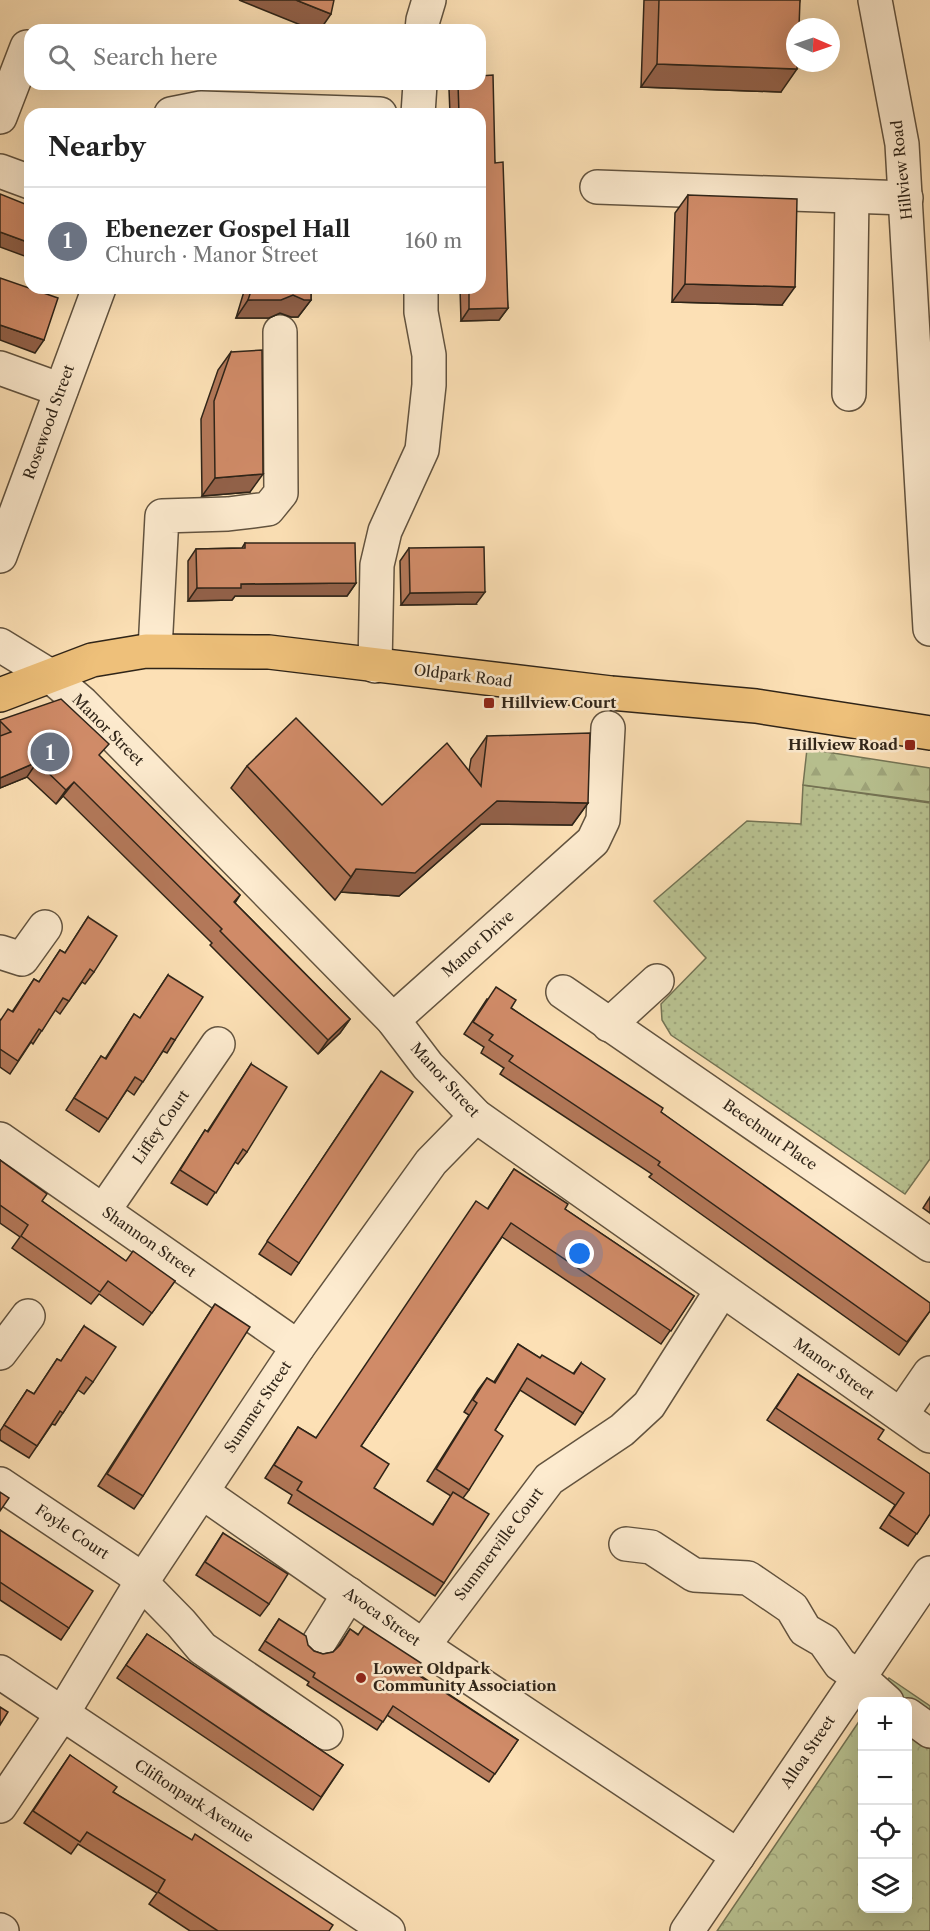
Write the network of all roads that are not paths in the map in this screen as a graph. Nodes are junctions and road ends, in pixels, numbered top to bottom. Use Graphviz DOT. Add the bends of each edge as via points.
graph roads {
  1 [pos="429,0"];
  2 [pos="875,0"];
  3 [pos="423,24"];
  4 [pos="19,44"];
  5 [pos="420,90"];
  6 [pos="418,108"];
  7 [pos="0,117"];
  8 [pos="0,171"];
  9 [pos="24,180"];
  10 [pos="597,187"];
  11 [pos="852,196"];
  12 [pos="906,198"];
  13 [pos="97,294"];
  14 [pos="421,300"];
  15 [pos="280,332"];
  16 [pos="0,368"];
  17 [pos="61,390"];
  18 [pos="849,394"];
  19 [pos="925,435"];
  20 [pos="0,556"];
  21 [pos="930,629"];
  22 [pos="0,645"];
  23 [pos="155,650"];
  24 [pos="375,666"];
  25 [pos="50,675"];
  26 [pos="0,695"];
  27 [pos="609,728"];
  28 [pos="930,733"];
  29 [pos="45,927"];
  30 [pos="0,952"];
  31 [pos="657,981"];
  32 [pos="563,992"];
  33 [pos="393,1020"];
  34 [pos="609,1024"];
  35 [pos="218,1044"];
  36 [pos="476,1116"];
  37 [pos="0,1139"];
  38 [pos="104,1210"];
  39 [pos="930,1245"];
  40 [pos="722,1290"];
  41 [pos="28,1316"];
  42 [pos="298,1347"];
  43 [pos="0,1353"];
  44 [pos="930,1373"];
  45 [pos="901,1415"];
  46 [pos="930,1436"];
  47 [pos="0,1484"];
  48 [pos="202,1492"];
  49 [pos="626,1544"];
  50 [pos="930,1573"];
  51 [pos="141,1583"];
  52 [pos="349,1594"];
  53 [pos="318,1644"];
  54 [pos="423,1646"];
  55 [pos="0,1672"];
  56 [pos="859,1677"];
  57 [pos="882,1697"];
  58 [pos="62,1714"];
  59 [pos="912,1718"];
  60 [pos="930,1731"];
  61 [pos="326,1733"];
  62 [pos="0,1806"];
  63 [pos="738,1856"];
  64 [pos="388,1931"];
  65 [pos="687,1931"];
  1 -- 3 [label="street"];
  2 -- 12 [label="street, Hillview Road" via="902,144"];
  4 -- 7 [label="street"];
  5 -- 6 [label="street"];
  8 -- 9 [label="street"];
  10 -- 11 [label="street"];
  11 -- 12 [label="street"];
  11 -- 18 [label="street"];
  12 -- 19 [label="street, Hillview Road"];
  13 -- 17 [label="street, Rosewood Street"];
  14 -- 24 [label="street" via="429,355 422,450 386,531 377,565"];
  15 -- 23 [label="street" via="281,493 268,509 162,516"];
  16 -- 17 [label="street"];
  17 -- 20 [label="street, Rosewood Street"];
  19 -- 21 [label="street, Hillview Road"];
  22 -- 25 [label="street, Manor Street"];
  23 -- 24 [label="main road, Oldpark Road" via="269,652"];
  23 -- 25 [label="main road, Oldpark Road" via="92,660"];
  24 -- 28 [label="main road, Oldpark Road" via="756,706"];
  25 -- 26 [label="main road, Oldpark Road"];
  25 -- 33 [label="street, Manor Street"];
  27 -- 33 [label="street, Manor Drive" via="603,820 571,878"];
  29 -- 30 [label="street" via="22,959"];
  31 -- 34 [label="street"];
  32 -- 34 [label="street, Beechnut Place"];
  33 -- 36 [label="street, Manor Street" via="428,1066"];
  34 -- 39 [label="street, Beechnut Place"];
  35 -- 38 [label="street, Liffey Court"];
  36 -- 40 [label="street, Manor Street"];
  36 -- 42 [label="street, Summer Street" via="431,1162"];
  37 -- 38 [label="street, Shannon Street"];
  38 -- 42 [label="street, Shannon Street"];
  40 -- 45 [label="street, Manor Street"];
  40 -- 54 [label="street, Summerville Court" via="649,1405 622,1430 549,1479"];
  41 -- 43 [label="street"];
  42 -- 48 [label="street, Summer Street"];
  44 -- 45 [label="street"];
  45 -- 46 [label="street, Manor Street"];
  47 -- 51 [label="street, Foyle Court" via="130,1571"];
  48 -- 51 [label="street, Summer Street"];
  48 -- 52 [label="street, Avoca Street"];
  49 -- 56 [label="street" via="651,1547 694,1575 748,1578 792,1608 805,1630 824,1641 840,1664"];
  50 -- 56 [label="street, Alloa Street"];
  51 -- 58 [label="street, Summer Street"];
  51 -- 61 [label="street, Foyle Court" via="202,1648"];
  52 -- 53 [label="street"];
  52 -- 54 [label="street, Avoca Street"];
  54 -- 63 [label="street, Avoca Street"];
  55 -- 58 [label="street, Cliftonpark Avenue"];
  56 -- 57 [label="street"];
  56 -- 63 [label="street, Alloa Street"];
  58 -- 62 [label="street, Summer Street"];
  58 -- 64 [label="street, Cliftonpark Avenue"];
  59 -- 60 [label="street"];
  63 -- 65 [label="street, Alloa Street"];
}
